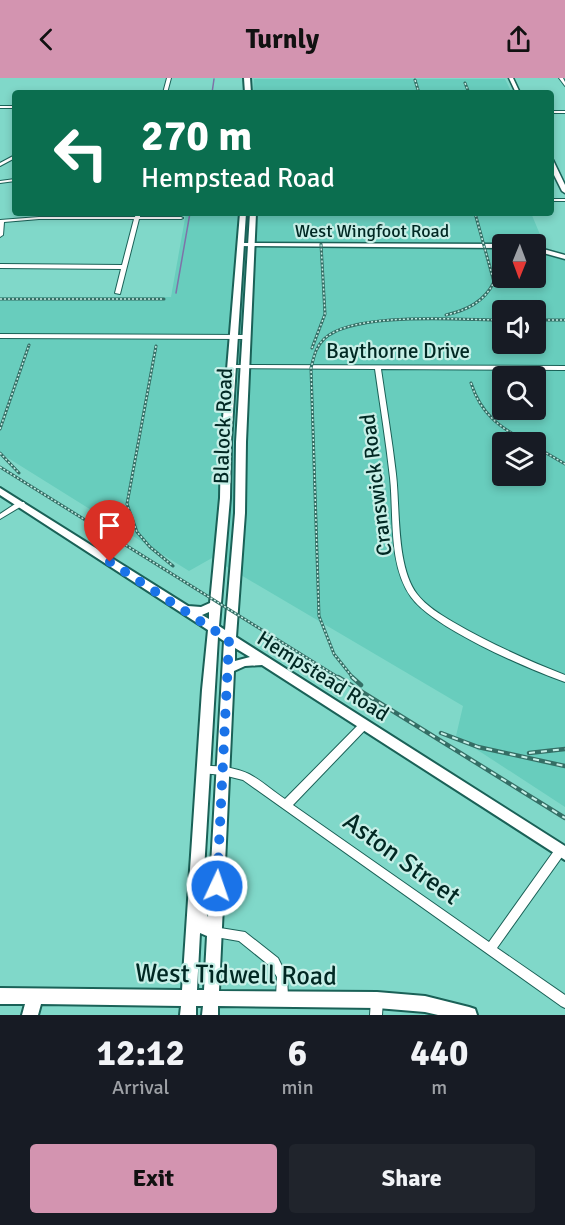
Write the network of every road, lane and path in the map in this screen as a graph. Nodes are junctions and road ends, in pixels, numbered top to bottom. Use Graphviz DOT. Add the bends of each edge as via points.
graph roads {
  1 [pos="561,78"];
  2 [pos="565,85"];
  3 [pos="554,168"];
  4 [pos="558,176"];
  5 [pos="565,176"];
  6 [pos="565,191"];
  7 [pos="137,216"];
  8 [pos="242,216"];
  9 [pos="253,216"];
  10 [pos="181,218"];
  11 [pos="1,221"];
  12 [pos="0,235"];
  13 [pos="246,245"];
  14 [pos="492,246"];
  15 [pos="546,252"];
  16 [pos="565,257"];
  17 [pos="0,266"];
  18 [pos="124,267"];
  19 [pos="237,290"];
  20 [pos="249,290"];
  21 [pos="118,293"];
  22 [pos="0,336"];
  23 [pos="234,337"];
  24 [pos="246,337"];
  25 [pos="232,368"];
  26 [pos="244,368"];
  27 [pos="378,368"];
  28 [pos="565,368"];
  29 [pos="227,421"];
  30 [pos="242,421"];
  31 [pos="226,482"];
  32 [pos="240,482"];
  33 [pos="0,491"];
  34 [pos="21,504"];
  35 [pos="0,517"];
  36 [pos="220,551"];
  37 [pos="237,552"];
  38 [pos="216,606"];
  39 [pos="184,610"];
  40 [pos="214,630"];
  41 [pos="229,640"];
  42 [pos="263,661"];
  43 [pos="228,669"];
  44 [pos="565,679"];
  45 [pos="364,724"];
  46 [pos="204,770"];
  47 [pos="223,771"];
  48 [pos="287,804"];
  49 [pos="563,853"];
  50 [pos="196,906"];
  51 [pos="214,932"];
  52 [pos="490,949"];
  53 [pos="0,996"];
  54 [pos="35,996"];
  55 [pos="189,997"];
  56 [pos="282,997"];
  57 [pos="211,998"];
  58 [pos="565,1002"];
  59 [pos="376,1007"];
  60 [pos="30,1015"];
  61 [pos="188,1015"];
  62 [pos="210,1015"];
  63 [pos="469,1015"];
  1 -- 2 [label="street"];
  3 -- 4 [label="street"];
  4 -- 5 [label="street"];
  4 -- 6 [label="street"];
  7 -- 10 [label="street"];
  7 -- 11 [label="street"];
  7 -- 18 [label="street"];
  8 -- 9 [label="main road"];
  8 -- 13 [label="main road, Blalock Road"];
  9 -- 13 [label="main road, Blalock Road"];
  11 -- 12 [label="street"];
  13 -- 14 [label="street, West Wingfoot Road"];
  13 -- 19 [label="main road, Blalock Road"];
  13 -- 20 [label="main road, Blalock Road"];
  15 -- 16 [label="street"];
  17 -- 18 [label="street"];
  18 -- 21 [label="street"];
  19 -- 20 [label="main road"];
  19 -- 23 [label="main road, Blalock Road"];
  20 -- 24 [label="main road, Blalock Road"];
  22 -- 23 [label="street"];
  23 -- 24 [label="street"];
  23 -- 25 [label="main road, Blalock Road"];
  24 -- 26 [label="main road, Blalock Road"];
  25 -- 26 [label="street, Baythorne Drive"];
  25 -- 29 [label="main road, Blalock Road"];
  26 -- 27 [label="street, Baythorne Drive"];
  26 -- 30 [label="main road, Blalock Road"];
  27 -- 28 [label="street, Baythorne Drive"];
  27 -- 44 [label="street, Cranswick Road" via="402,568 414,597 445,621 531,666"];
  29 -- 30 [label="main road"];
  29 -- 31 [label="main road, Blalock Road"];
  30 -- 32 [label="main road, Blalock Road"];
  31 -- 32 [label="main road"];
  31 -- 36 [label="main road, Blalock Road"];
  32 -- 37 [label="main road, Blalock Road"];
  33 -- 34 [label="main road, Hempstead Road"];
  34 -- 35 [label="street"];
  34 -- 39 [label="main road, Hempstead Road"];
  36 -- 37 [label="main road"];
  36 -- 38 [label="main road, Blalock Road"];
  37 -- 41 [label="main road, Blalock Road"];
  38 -- 39 [label="main road" via="202,611"];
  38 -- 40 [label="main road, Blalock Road"];
  39 -- 40 [label="main road, Hempstead Road"];
  40 -- 41 [label="main road, Hempstead Road"];
  40 -- 46 [label="main road, Blalock Road"];
  41 -- 42 [label="main road, Hempstead Road"];
  41 -- 43 [label="main road, Blalock Road"];
  42 -- 43 [label="main road" via="243,662"];
  42 -- 45 [label="main road, Hempstead Road"];
  43 -- 47 [label="main road, Blalock Road"];
  45 -- 48 [label="street"];
  45 -- 49 [label="main road, Hempstead Road"];
  46 -- 47 [label="street, Aston Street"];
  46 -- 50 [label="main road, Blalock Road"];
  47 -- 48 [label="street, Aston Street" via="246,777"];
  47 -- 51 [label="main road, Blalock Road"];
  48 -- 52 [label="street, Aston Street"];
  49 -- 52 [label="street"];
  50 -- 51 [label="main road" via="205,928"];
  50 -- 55 [label="main road, Blalock Road"];
  51 -- 56 [label="street" via="241,936 274,962 282,976"];
  51 -- 57 [label="main road, Blalock Road"];
  52 -- 58 [label="street, Aston Street"];
  53 -- 54 [label="main road, West Tidwell Road"];
  54 -- 55 [label="main road, West Tidwell Road"];
  54 -- 60 [label="main road"];
  55 -- 57 [label="main road, West Tidwell Road"];
  55 -- 61 [label="main road, Blalock Road"];
  56 -- 57 [label="main road, West Tidwell Road"];
  56 -- 59 [label="main road, West Tidwell Road"];
  57 -- 62 [label="main road, Blalock Road"];
  59 -- 63 [label="main road, West Tidwell Road" via="425,1004"];
}
